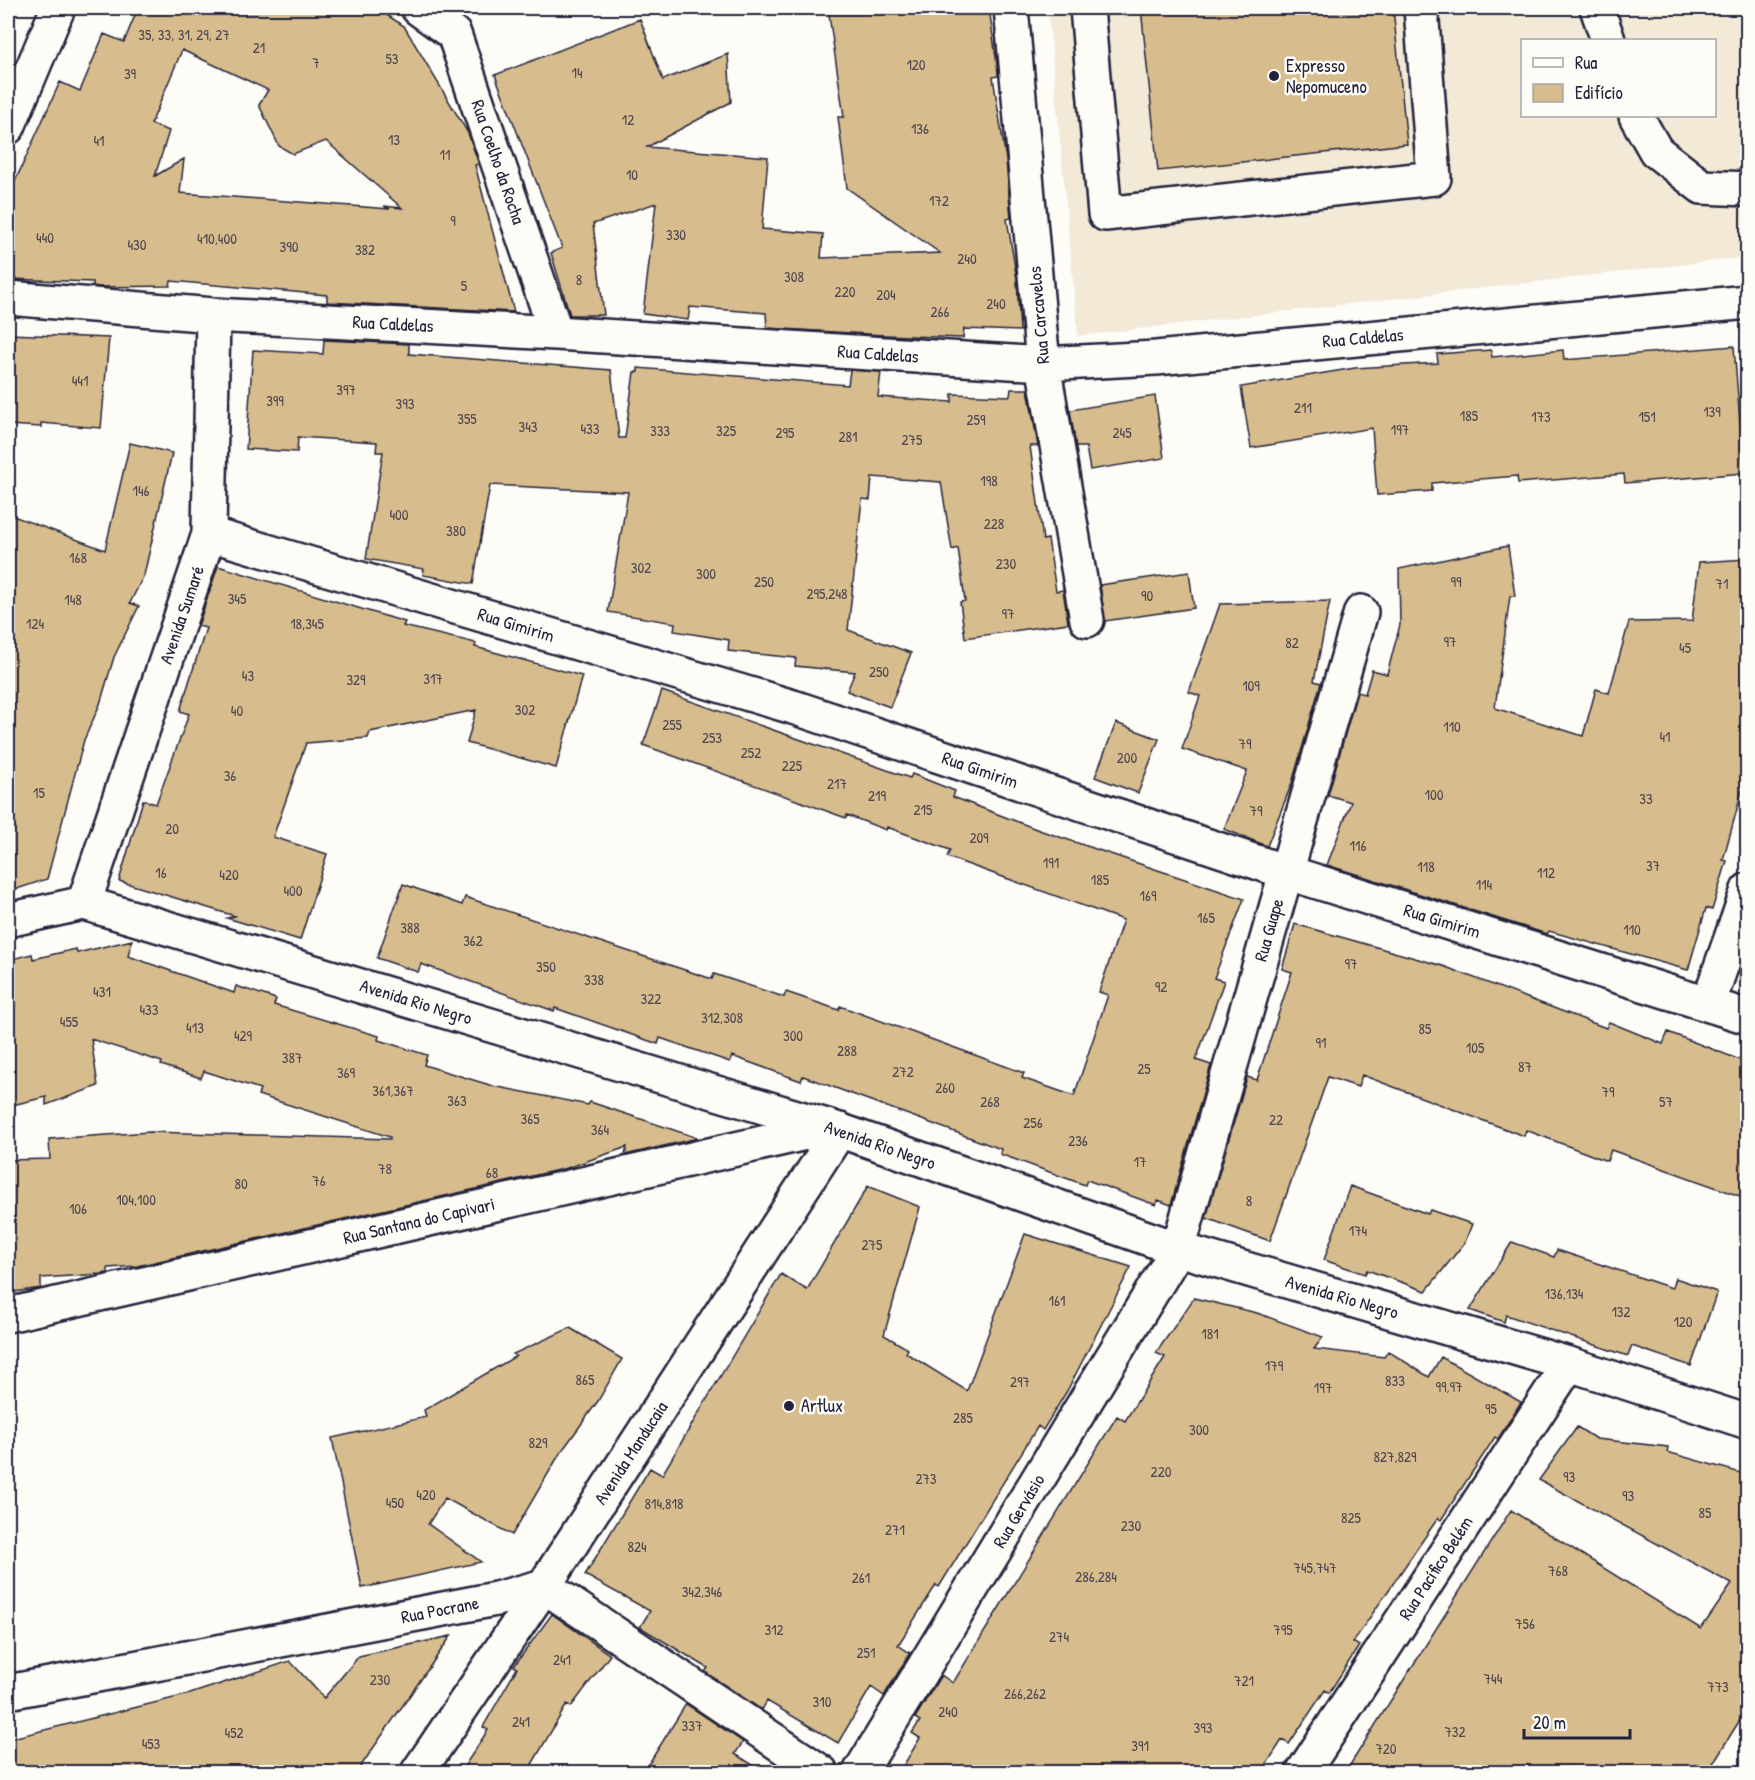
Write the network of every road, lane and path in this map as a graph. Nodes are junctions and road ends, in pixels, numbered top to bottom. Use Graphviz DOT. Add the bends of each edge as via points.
graph roads {
  1 [pos="58,8"];
  2 [pos="418,8"];
  3 [pos="1011,8"];
  4 [pos="1087,8"];
  5 [pos="1421,8"];
  6 [pos="1597,8"];
  7 [pos="456,21"];
  8 [pos="1608,39"];
  9 [pos="1637,117"];
  10 [pos="8,127"];
  11 [pos="1748,189"];
  12 [pos="8,298"];
  13 [pos="1748,302"];
  14 [pos="213,315"];
  15 [pos="556,333"];
  16 [pos="1043,364"];
  17 [pos="209,534"];
  18 [pos="1360,612"];
  19 [pos="1087,620"];
  20 [pos="1286,872"];
  21 [pos="1748,890"];
  22 [pos="84,903"];
  23 [pos="8,920"];
  24 [pos="1708,1004"];
  25 [pos="1748,1017"];
  26 [pos="835,1129"];
  27 [pos="1178,1249"];
  28 [pos="8,1315"];
  29 [pos="1569,1364"];
  30 [pos="1748,1422"];
  31 [pos="544,1586"];
  32 [pos="8,1692"];
  33 [pos="418,1773"];
  34 [pos="821,1773"];
  35 [pos="860,1773"];
  36 [pos="1303,1773"];
  1 -- 10 [label="street"];
  2 -- 7 [label="street, Rua Coelho da Rocha"];
  3 -- 16 [label="street, Rua Carcavelos"];
  4 -- 5 [label="street" via="1105,214 1434,178"];
  6 -- 8 [label="street"];
  7 -- 15 [label="street, Rua Coelho da Rocha"];
  9 -- 11 [label="street" via="1656,151 1702,187"];
  12 -- 14 [label="street, Rua Caldelas"];
  13 -- 16 [label="street, Rua Caldelas" via="1156,358"];
  14 -- 15 [label="street, Rua Caldelas"];
  14 -- 17 [label="street, Avenida Sumaré"];
  15 -- 16 [label="street, Rua Caldelas"];
  16 -- 19 [label="street, Rua Carcavelos"];
  17 -- 20 [label="street, Rua Gimirim" via="793,707"];
  17 -- 22 [label="street, Avenida Sumaré"];
  18 -- 20 [label="street, Rua Guape"];
  20 -- 24 [label="street, Rua Gimirim"];
  20 -- 27 [label="street, Rua Guape"];
  21 -- 24 [label="street"];
  22 -- 23 [label="street, Avenida Rio Negro"];
  22 -- 26 [label="street, Avenida Rio Negro"];
  24 -- 25 [label="street, Rua Gimirim"];
  26 -- 27 [label="street, Avenida Rio Negro"];
  26 -- 28 [label="street, Rua Santana do Capivari"];
  26 -- 31 [label="street, Avenida Manducaia"];
  27 -- 29 [label="street, Avenida Rio Negro"];
  27 -- 35 [label="street, Rua Gervásio"];
  29 -- 30 [label="street, Avenida Rio Negro"];
  29 -- 36 [label="street, Rua Pacífico Belém"];
  31 -- 32 [label="street, Rua Pocrane" via="496,1599"];
  31 -- 33 [label="street, Avenida Manducaia"];
  31 -- 34 [label="street"];
}
